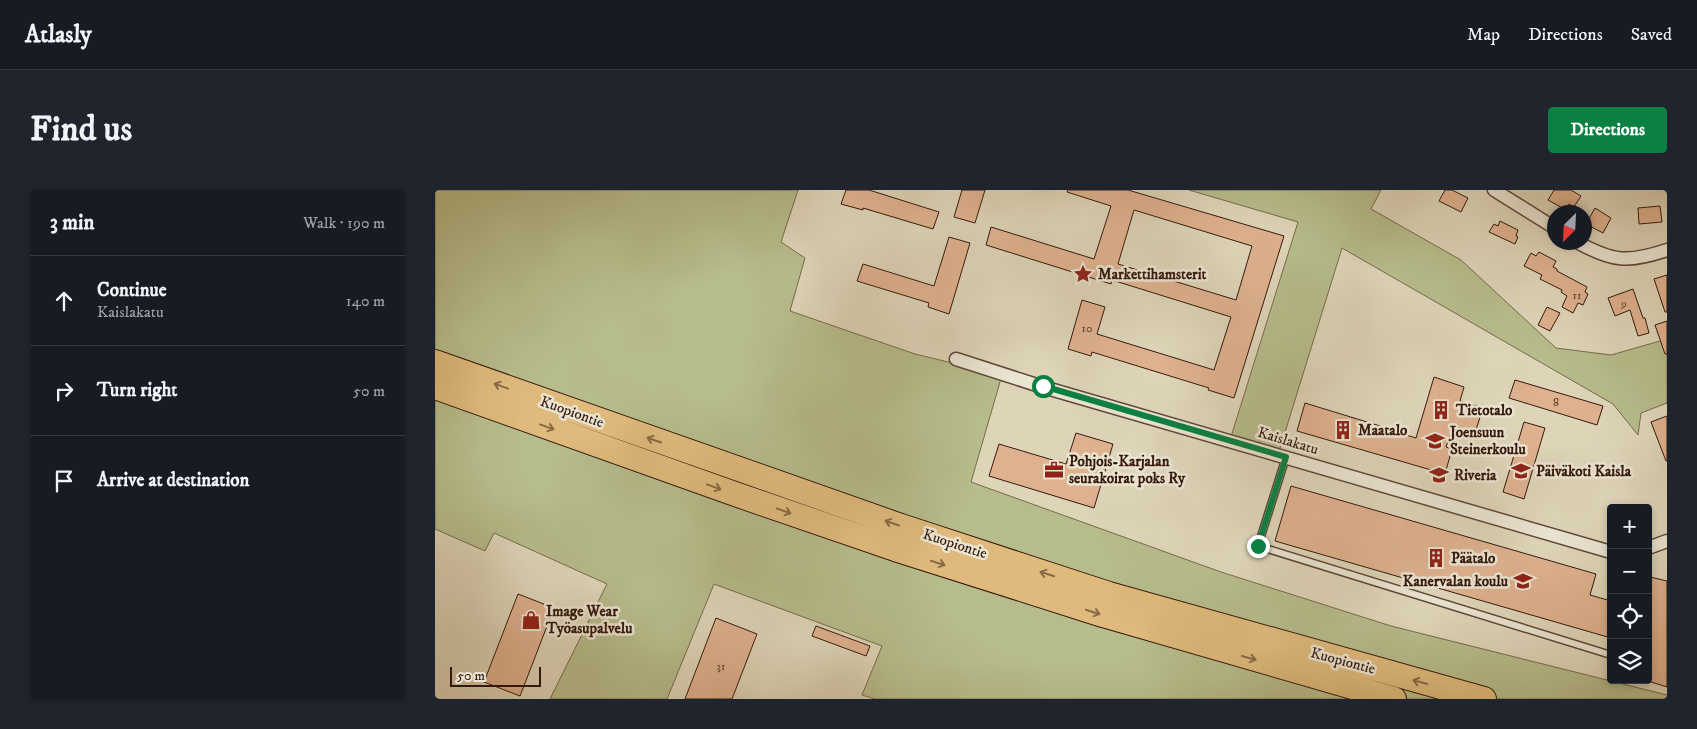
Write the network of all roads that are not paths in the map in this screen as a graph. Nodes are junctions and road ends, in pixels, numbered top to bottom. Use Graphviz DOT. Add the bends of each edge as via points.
graph roads {
  1 [pos="1494,190"];
  2 [pos="1547,223"];
  3 [pos="1592,249"];
  4 [pos="1667,250"];
  5 [pos="956,359"];
  6 [pos="435,362"];
  7 [pos="435,387"];
  8 [pos="1286,457"];
  9 [pos="1667,541"];
  10 [pos="1652,547"];
  11 [pos="1607,551"];
  12 [pos="1607,654"];
  13 [pos="1394,699"];
  14 [pos="1484,699"];
  1 -- 2 [label="street"];
  3 -- 4 [label="street" via="1612,258 1642,258"];
  5 -- 8 [label="street, Kaislakatu"];
  14 -- 6 [label="highway, Kuopiontie, one-way" via="1109,594 746,473"];
  7 -- 13 [label="highway, Kuopiontie, one-way" via="895,549 1103,615"];
  8 -- 11 [label="street, Kaislakatu"];
  8 -- 12 [label="lane" via="1258,546"];
  9 -- 10 [label="street"];
}
